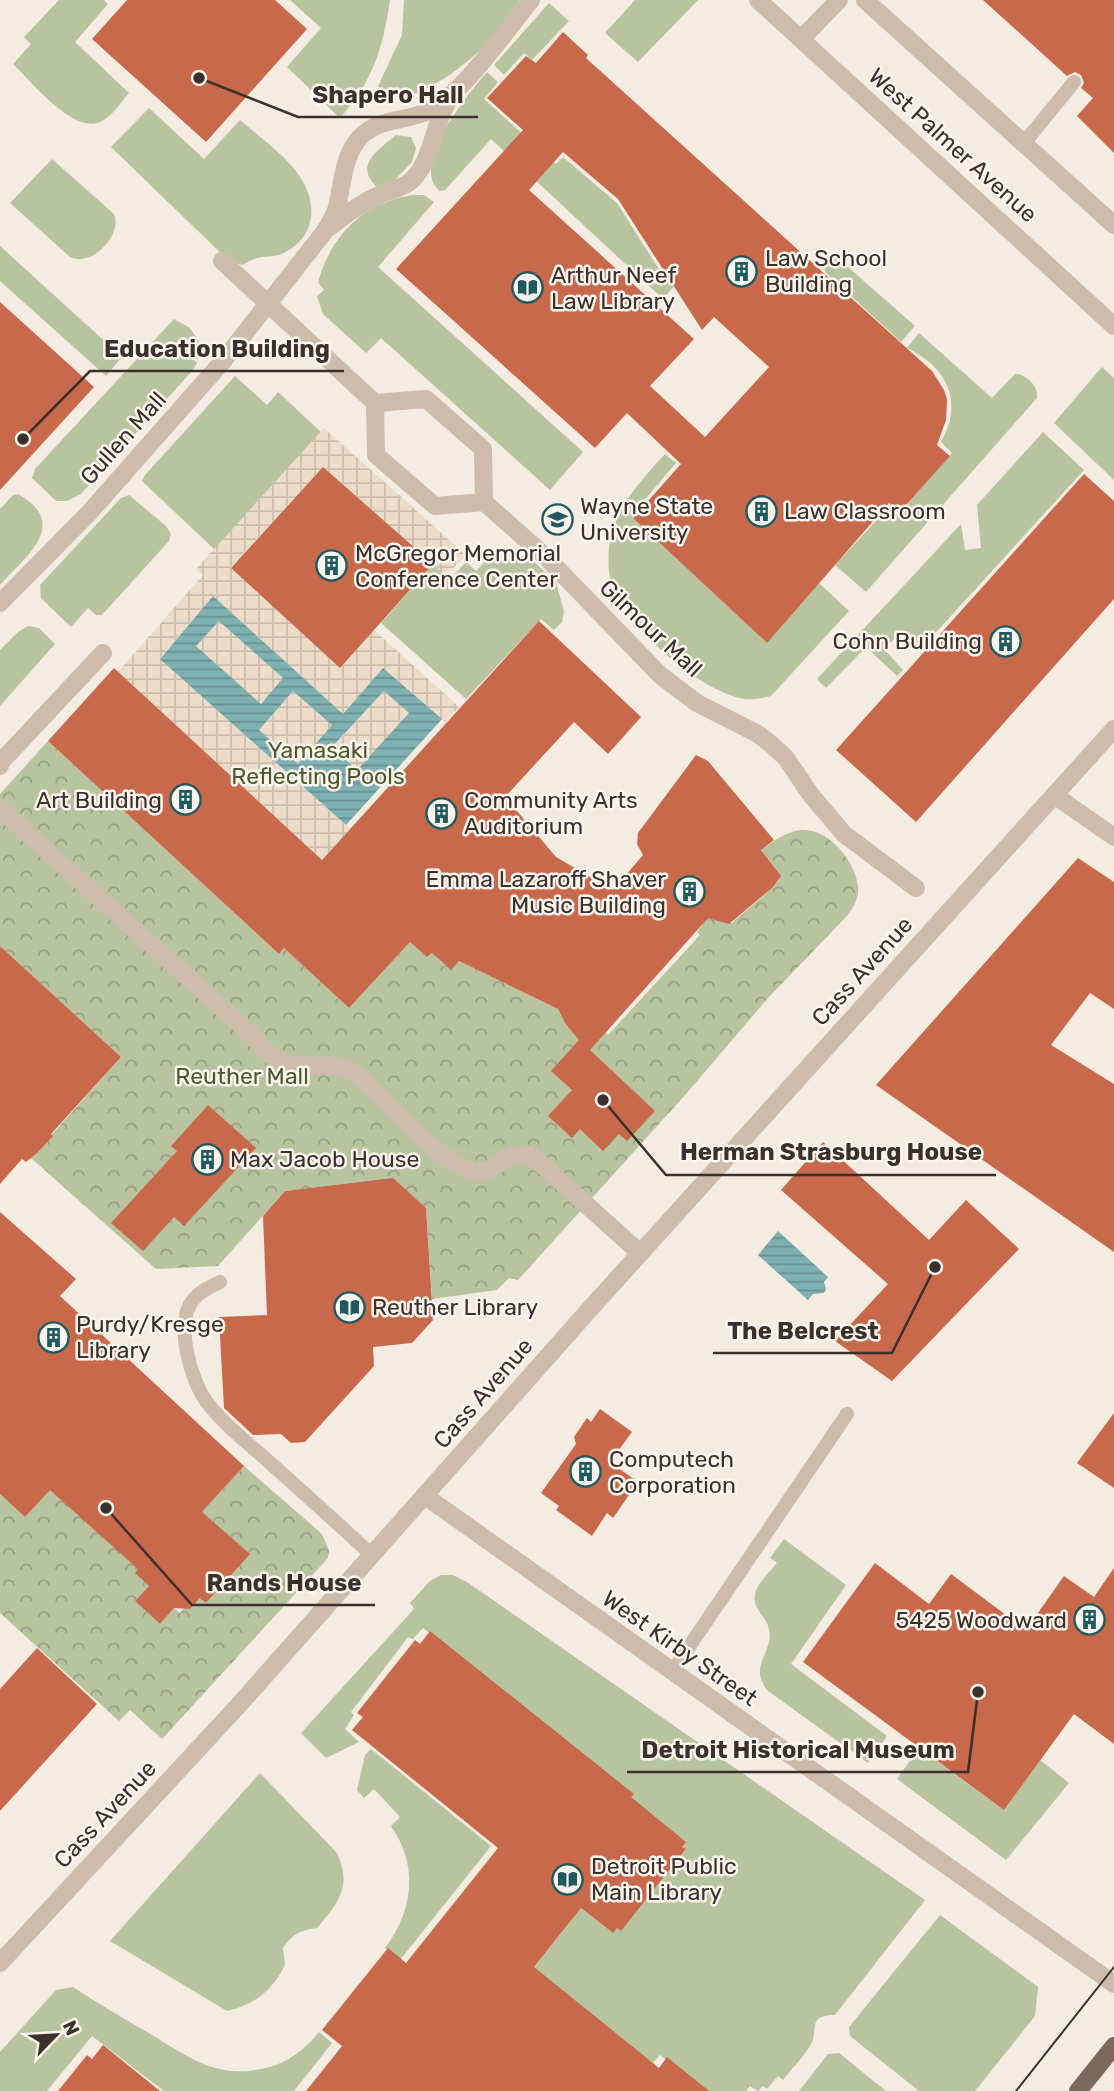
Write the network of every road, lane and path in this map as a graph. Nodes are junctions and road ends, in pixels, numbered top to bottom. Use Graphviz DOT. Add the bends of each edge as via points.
graph roads {
  1 [pos="531,0"];
  2 [pos="758,0"];
  3 [pos="839,0"];
  4 [pos="865,0"];
  5 [pos="801,39"];
  6 [pos="1074,82"];
  7 [pos="450,97"];
  8 [pos="1024,143"];
  9 [pos="1114,225"];
  10 [pos="325,231"];
  11 [pos="222,261"];
  12 [pos="269,303"];
  13 [pos="1114,326"];
  14 [pos="374,403"];
  15 [pos="484,502"];
  16 [pos="0,604"];
  17 [pos="103,653"];
  18 [pos="1114,729"];
  19 [pos="0,764"];
  20 [pos="1054,794"];
  21 [pos="0,809"];
  22 [pos="1114,837"];
  23 [pos="916,888"];
  24 [pos="640,1253"];
  25 [pos="220,1282"];
  26 [pos="847,1414"];
  27 [pos="425,1496"];
  28 [pos="372,1555"];
  29 [pos="671,1672"];
  30 [pos="0,1963"];
  31 [pos="1114,1984"];
  32 [pos="1114,2046"];
  33 [pos="1078,2091"];
  1 -- 7 [label="street, Gullen Mall"];
  2 -- 5 [label="street, West Palmer Avenue"];
  3 -- 5 [label="street"];
  4 -- 8 [label="street"];
  5 -- 13 [label="street, West Palmer Avenue"];
  6 -- 8 [label="lane"];
  7 -- 10 [label="street, Gullen Mall" via="422,167 411,181 365,202"];
  7 -- 10 [label="street, Gullen Mall" via="415,117 383,123 357,142 337,210"];
  8 -- 9 [label="street"];
  10 -- 12 [label="street, Gullen Mall"];
  11 -- 12 [label="street"];
  12 -- 14 [label="street"];
  12 -- 16 [label="street, Gullen Mall" via="116,484"];
  14 -- 15 [label="street" via="376,455 435,506"];
  14 -- 15 [label="street" via="426,399 483,449"];
  15 -- 23 [label="street, Gilmour Mall" via="546,557 660,675 697,703 772,745 844,834"];
  17 -- 19 [label="street"];
  18 -- 20 [label="street, Cass Avenue"];
  20 -- 22 [label="street"];
  20 -- 24 [label="street, Cass Avenue"];
  21 -- 24 [label="street" via="265,1051 287,1065 344,1067 462,1167 488,1170 511,1156 531,1155"];
  24 -- 27 [label="street, Cass Avenue"];
  25 -- 28 [label="lane" via="204,1290 188,1307 185,1339 194,1381 231,1428"];
  26 -- 29 [label="lane"];
  27 -- 28 [label="street, Cass Avenue"];
  27 -- 29 [label="street, West Kirby Street"];
  28 -- 30 [label="street, Cass Avenue"];
  29 -- 31 [label="street, West Kirby Street"];
  32 -- 33 [label="main road"];
}
